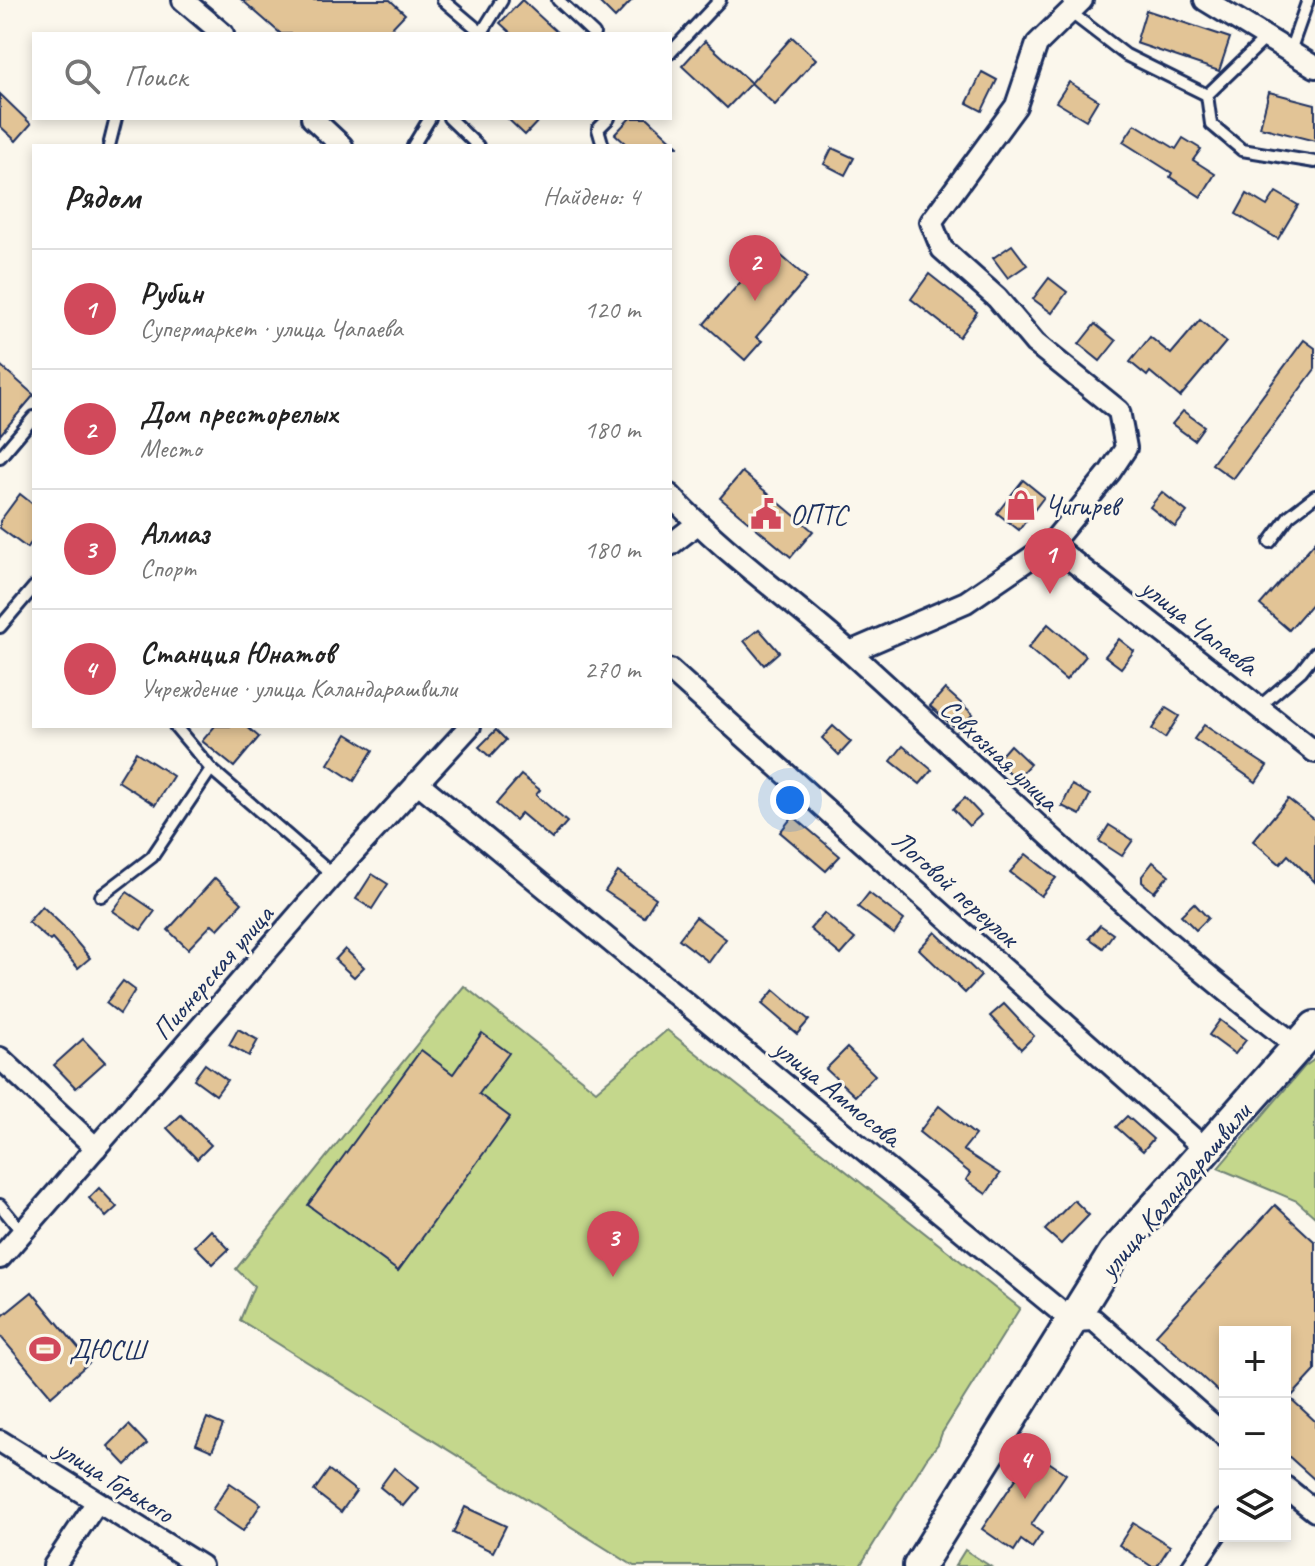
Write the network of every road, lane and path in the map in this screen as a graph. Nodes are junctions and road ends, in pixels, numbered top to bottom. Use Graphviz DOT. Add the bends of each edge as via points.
graph roads {
  1 [pos="183,0"];
  2 [pos="443,0"];
  3 [pos="502,0"];
  4 [pos="558,0"];
  5 [pos="720,0"];
  6 [pos="1205,0"];
  7 [pos="1308,0"];
  8 [pos="1076,6"];
  9 [pos="221,32"];
  10 [pos="481,32"];
  11 [pos="483,32"];
  12 [pos="592,32"];
  13 [pos="1267,37"];
  14 [pos="672,51"];
  15 [pos="1290,51"];
  16 [pos="1315,67"];
  17 [pos="1207,95"];
  18 [pos="116,120"];
  19 [pos="314,120"];
  20 [pos="429,120"];
  21 [pos="451,120"];
  22 [pos="607,120"];
  23 [pos="110,144"];
  24 [pos="340,144"];
  25 [pos="414,144"];
  26 [pos="476,144"];
  27 [pos="602,144"];
  28 [pos="1315,162"];
  29 [pos="32,419"];
  30 [pos="0,457"];
  31 [pos="1315,496"];
  32 [pos="672,497"];
  33 [pos="697,524"];
  34 [pos="1270,542"];
  35 [pos="672,543"];
  36 [pos="1051,544"];
  37 [pos="32,589"];
  38 [pos="0,627"];
  39 [pos="850,652"];
  40 [pos="1315,653"];
  41 [pos="672,672"];
  42 [pos="1259,707"];
  43 [pos="177,728"];
  44 [pos="468,728"];
  45 [pos="1315,752"];
  46 [pos="211,769"];
  47 [pos="417,782"];
  48 [pos="333,875"];
  49 [pos="101,896"];
  50 [pos="1306,1037"];
  51 [pos="0,1058"];
  52 [pos="96,1148"];
  53 [pos="1205,1149"];
  54 [pos="0,1205"];
  55 [pos="22,1232"];
  56 [pos="0,1258"];
  57 [pos="1072,1321"];
  58 [pos="1219,1431"];
  59 [pos="0,1441"];
  60 [pos="1291,1492"];
  61 [pos="97,1502"];
  62 [pos="1315,1511"];
  63 [pos="1219,1528"];
  64 [pos="54,1566"];
  65 [pos="201,1566"];
  66 [pos="919,1566"];
  67 [pos="1193,1566"];
  1 -- 9 [label="street"];
  2 -- 10 [label="lane"];
  3 -- 11 [label="lane"];
  4 -- 12 [label="lane"];
  5 -- 14 [label="lane"];
  6 -- 13 [label="street"];
  7 -- 15 [label="lane"];
  8 -- 17 [label="lane" via="1126,55"];
  8 -- 36 [label="street" via="1037,44 1016,106 931,222 942,249 997,298 1035,343 1119,411 1126,448"];
  13 -- 15 [label="street"];
  13 -- 17 [label="lane"];
  15 -- 16 [label="street"];
  17 -- 28 [label="lane" via="1211,124 1242,150"];
  18 -- 23 [label="lane"];
  19 -- 24 [label="street"];
  20 -- 25 [label="lane"];
  21 -- 26 [label="lane"];
  22 -- 27 [label="lane" via="598,129"];
  29 -- 30 [label="lane"];
  31 -- 34 [label="lane" via="1289,516"];
  32 -- 33 [label="street, Совхозная улица"];
  33 -- 35 [label="street"];
  33 -- 39 [label="street, Совхозная улица"];
  36 -- 39 [label="street" via="966,602"];
  36 -- 42 [label="street, улица Чапаева"];
  37 -- 38 [label="lane"];
  39 -- 50 [label="street, Совхозная улица" via="1041,831 1226,993"];
  40 -- 42 [label="lane"];
  41 -- 53 [label="street, Логовой переулок"];
  42 -- 45 [label="street, улица Чапаева"];
  43 -- 46 [label="lane"];
  44 -- 47 [label="street, Пионерская улица"];
  46 -- 48 [label="lane"];
  46 -- 49 [label="lane" via="152,857"];
  47 -- 48 [label="street, Пионерская улица"];
  47 -- 57 [label="street, улица Аммосова"];
  48 -- 52 [label="street, Пионерская улица"];
  50 -- 53 [label="main road, улица Каландарашвили"];
  51 -- 52 [label="street"];
  52 -- 55 [label="street, Пионерская улица"];
  53 -- 57 [label="main road, улица Каландарашвили" via="1114,1253"];
  54 -- 55 [label="lane"];
  55 -- 56 [label="street, Пионерская улица"];
  57 -- 58 [label="street, улица Аммосова" via="1094,1320"];
  57 -- 66 [label="main road, улица Каландарашвили"];
  59 -- 61 [label="street, улица Горького"];
  60 -- 62 [label="street"];
  61 -- 64 [label="street"];
  61 -- 65 [label="street, улица Горького"];
  63 -- 67 [label="street"];
}
